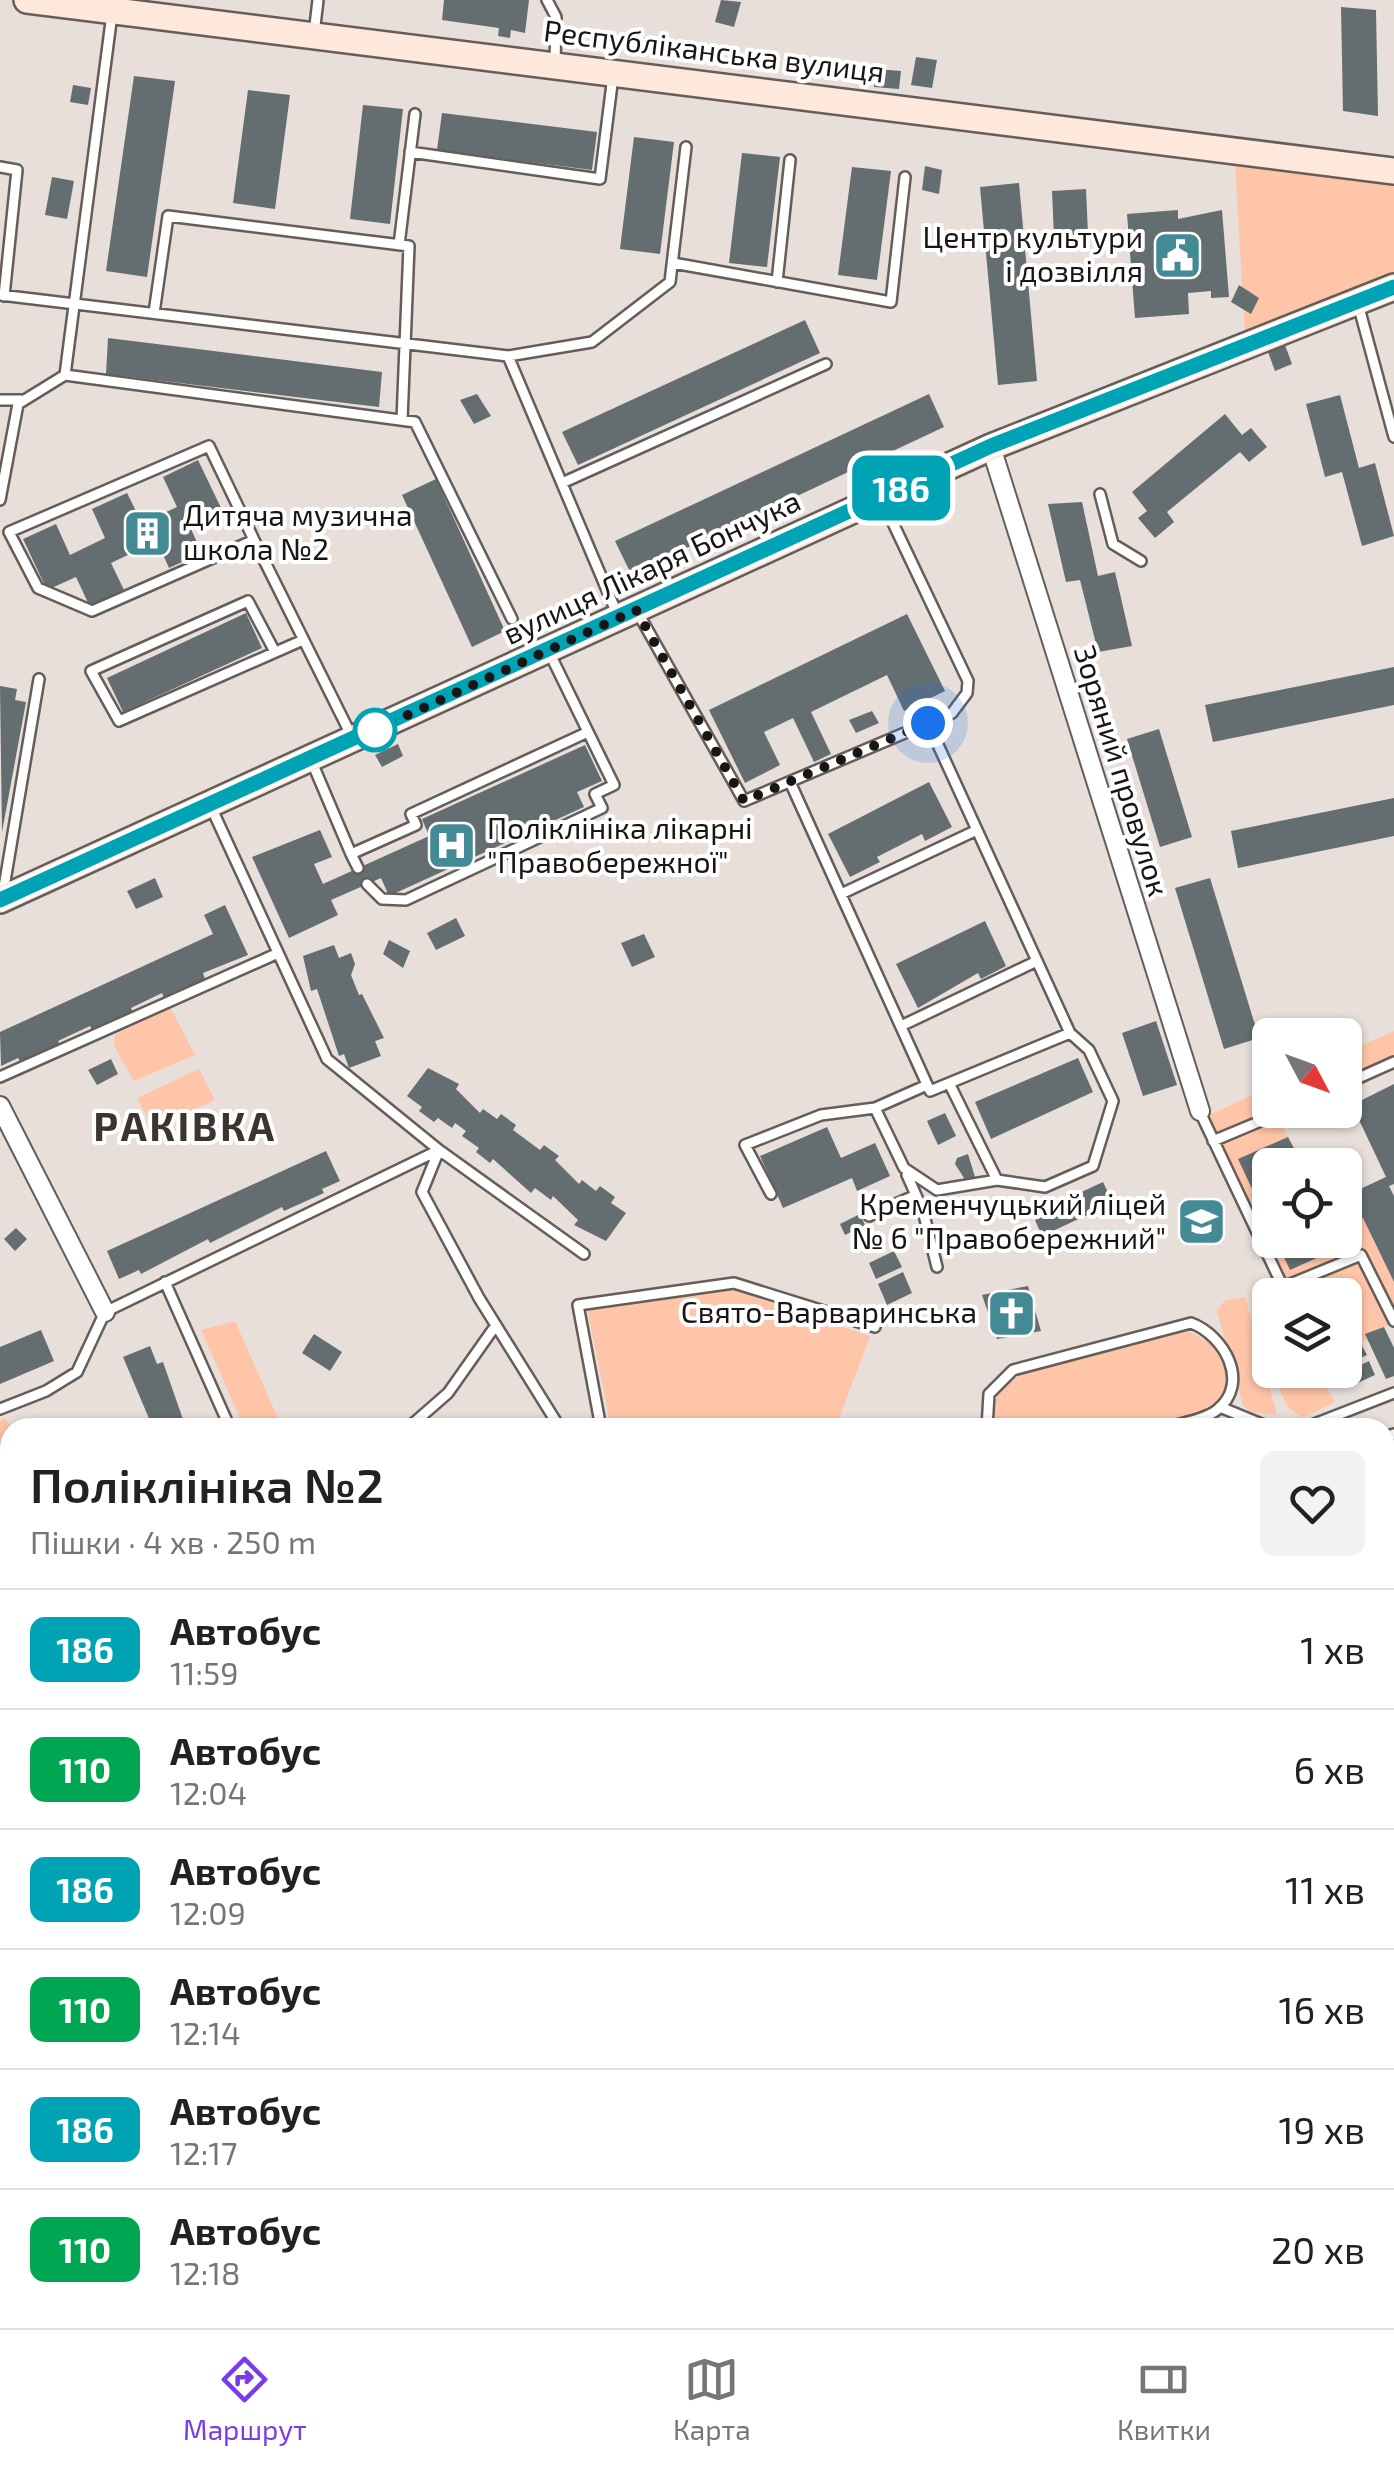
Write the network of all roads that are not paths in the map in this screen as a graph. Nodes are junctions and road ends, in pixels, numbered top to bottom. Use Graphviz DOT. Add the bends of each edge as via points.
graph roads {
  1 [pos="27,0"];
  2 [pos="318,0"];
  3 [pos="547,0"];
  4 [pos="112,11"];
  5 [pos="314,37"];
  6 [pos="555,66"];
  7 [pos="613,73"];
  8 [pos="415,114"];
  9 [pos="686,146"];
  10 [pos="410,152"];
  11 [pos="790,160"];
  12 [pos="0,167"];
  13 [pos="1394,171"];
  14 [pos="905,177"];
  15 [pos="400,245"];
  16 [pos="673,263"];
  17 [pos="777,282"];
  18 [pos="1394,287"];
  19 [pos="2,296"];
  20 [pos="1358,301"];
  21 [pos="76,304"];
  22 [pos="154,313"];
  23 [pos="405,344"];
  24 [pos="508,356"];
  25 [pos="826,364"];
  26 [pos="64,376"];
  27 [pos="0,400"];
  28 [pos="24,400"];
  29 [pos="402,420"];
  30 [pos="1394,437"];
  31 [pos="991,446"];
  32 [pos="562,482"];
  33 [pos="1100,494"];
  34 [pos="880,498"];
  35 [pos="0,500"];
  36 [pos="5,533"];
  37 [pos="254,540"];
  38 [pos="1141,561"];
  39 [pos="627,614"];
  40 [pos="512,618"];
  41 [pos="303,640"];
  42 [pos="275,652"];
  43 [pos="548,652"];
  44 [pos="39,679"];
  45 [pos="928,723"];
  46 [pos="588,732"];
  47 [pos="354,740"];
  48 [pos="311,759"];
  49 [pos="790,782"];
  50 [pos="210,804"];
  51 [pos="977,830"];
  52 [pos="351,854"];
  53 [pos="358,868"];
  54 [pos="367,884"];
  55 [pos="841,894"];
  56 [pos="1,899"];
  57 [pos="276,954"];
  58 [pos="1037,961"];
  59 [pos="901,1026"];
  60 [pos="1070,1033"];
  61 [pos="1394,1062"];
  62 [pos="1362,1076"];
  63 [pos="0,1077"];
  64 [pos="949,1083"];
  65 [pos="928,1085"];
  66 [pos="0,1106"];
  67 [pos="875,1108"];
  68 [pos="1200,1111"];
  69 [pos="1252,1125"];
  70 [pos="1213,1142"];
  71 [pos="438,1150"];
  72 [pos="904,1168"];
  73 [pos="997,1180"];
  74 [pos="772,1194"];
  75 [pos="916,1195"];
  76 [pos="869,1216"];
  77 [pos="584,1254"];
  78 [pos="937,1267"];
  79 [pos="165,1282"];
  80 [pos="105,1312"];
  81 [pos="1394,1322"];
  82 [pos="496,1325"];
  83 [pos="874,1326"];
  84 [pos="1394,1393"];
  85 [pos="1220,1407"];
  86 [pos="0,1409"];
  87 [pos="226,1418"];
  88 [pos="419,1418"];
  89 [pos="554,1418"];
  90 [pos="599,1418"];
  91 [pos="987,1418"];
  92 [pos="1191,1418"];
  93 [pos="1247,1418"];
  94 [pos="1330,1418"];
  1 -- 4 [label="street, Республіканська вулиця"];
  2 -- 5 [label="lane"];
  3 -- 6 [label="lane" via="556,17"];
  4 -- 5 [label="street, Республіканська вулиця"];
  4 -- 21 [label="lane"];
  5 -- 6 [label="street, Республіканська вулиця"];
  6 -- 7 [label="street, Республіканська вулиця"];
  7 -- 10 [label="lane" via="600,179"];
  7 -- 13 [label="street, Республіканська вулиця"];
  8 -- 10 [label="lane"];
  9 -- 16 [label="lane"];
  10 -- 15 [label="lane"];
  11 -- 17 [label="lane"];
  12 -- 19 [label="lane" via="16,170"];
  14 -- 17 [label="lane" via="891,302"];
  15 -- 22 [label="lane" via="168,216"];
  15 -- 23 [label="lane" via="409,246"];
  16 -- 17 [label="lane"];
  16 -- 24 [label="lane" via="670,282 592,342"];
  18 -- 20 [label="street, вулиця Лікаря Бончука"];
  19 -- 21 [label="lane"];
  20 -- 30 [label="lane"];
  20 -- 31 [label="street, вулиця Лікаря Бончука"];
  21 -- 22 [label="lane"];
  21 -- 26 [label="lane"];
  22 -- 23 [label="lane"];
  23 -- 24 [label="lane"];
  23 -- 29 [label="lane"];
  24 -- 32 [label="lane"];
  25 -- 32 [label="lane"];
  26 -- 28 [label="lane"];
  26 -- 29 [label="lane"];
  27 -- 28 [label="lane"];
  28 -- 35 [label="lane"];
  29 -- 40 [label="lane" via="415,422"];
  31 -- 34 [label="street, вулиця Лікаря Бончука"];
  31 -- 68 [label="street, Зоряний провулок"];
  32 -- 39 [label="lane"];
  33 -- 38 [label="lane" via="1113,544"];
  34 -- 39 [label="street, вулиця Лікаря Бончука"];
  34 -- 45 [label="lane" via="968,681 960,704"];
  36 -- 37 [label="lane" via="38,588 92,611"];
  36 -- 37 [label="lane" via="208,446"];
  37 -- 41 [label="lane"];
  39 -- 43 [label="street, вулиця Лікаря Бончука"];
  39 -- 49 [label="lane" via="744,801"];
  41 -- 42 [label="lane"];
  41 -- 47 [label="lane"];
  42 -- 42 [label="lane" via="119,721 91,671 248,601"];
  43 -- 46 [label="lane"];
  43 -- 47 [label="street, вулиця Лікаря Бончука"];
  44 -- 56 [label="lane"];
  45 -- 49 [label="lane"];
  45 -- 51 [label="lane"];
  46 -- 52 [label="lane" via="411,814 416,825"];
  46 -- 54 [label="lane" via="614,785 594,794 602,808 406,900 382,899"];
  47 -- 48 [label="street, вулиця Лікаря Бончука"];
  48 -- 50 [label="street, вулиця Лікаря Бончука"];
  48 -- 52 [label="lane"];
  49 -- 55 [label="lane"];
  50 -- 56 [label="street, вулиця Лікаря Бончука"];
  50 -- 57 [label="lane"];
  51 -- 55 [label="lane"];
  51 -- 58 [label="lane"];
  52 -- 53 [label="lane"];
  55 -- 59 [label="lane"];
  57 -- 63 [label="lane"];
  57 -- 71 [label="lane" via="327,1059"];
  58 -- 59 [label="lane"];
  58 -- 60 [label="lane"];
  59 -- 65 [label="lane"];
  60 -- 64 [label="lane"];
  60 -- 73 [label="lane" via="1089,1050 1113,1101 1093,1166 1045,1187"];
  61 -- 62 [label="lane"];
  64 -- 65 [label="lane" via="930,1091"];
  64 -- 73 [label="lane"];
  65 -- 67 [label="lane"];
  66 -- 80 [label="street"];
  67 -- 72 [label="lane"];
  67 -- 74 [label="lane" via="821,1114 745,1145"];
  68 -- 70 [label="lane"];
  69 -- 70 [label="lane"];
  70 -- 81 [label="lane" via="1282,1287 1361,1255"];
  71 -- 77 [label="lane"];
  71 -- 79 [label="lane"];
  71 -- 82 [label="lane" via="422,1192"];
  72 -- 73 [label="lane" via="937,1190"];
  72 -- 75 [label="lane"];
  75 -- 76 [label="lane"];
  75 -- 78 [label="lane"];
  79 -- 80 [label="lane"];
  79 -- 87 [label="lane"];
  80 -- 86 [label="lane" via="78,1372"];
  82 -- 88 [label="lane" via="448,1393"];
  82 -- 89 [label="lane"];
  83 -- 90 [label="lane" via="734,1283 578,1305"];
  84 -- 94 [label="lane"];
  85 -- 91 [label="lane" via="1232,1382 1226,1353 1212,1334 1181,1322 1013,1370 988,1394"];
  85 -- 92 [label="lane"];
  85 -- 93 [label="lane"];
}
